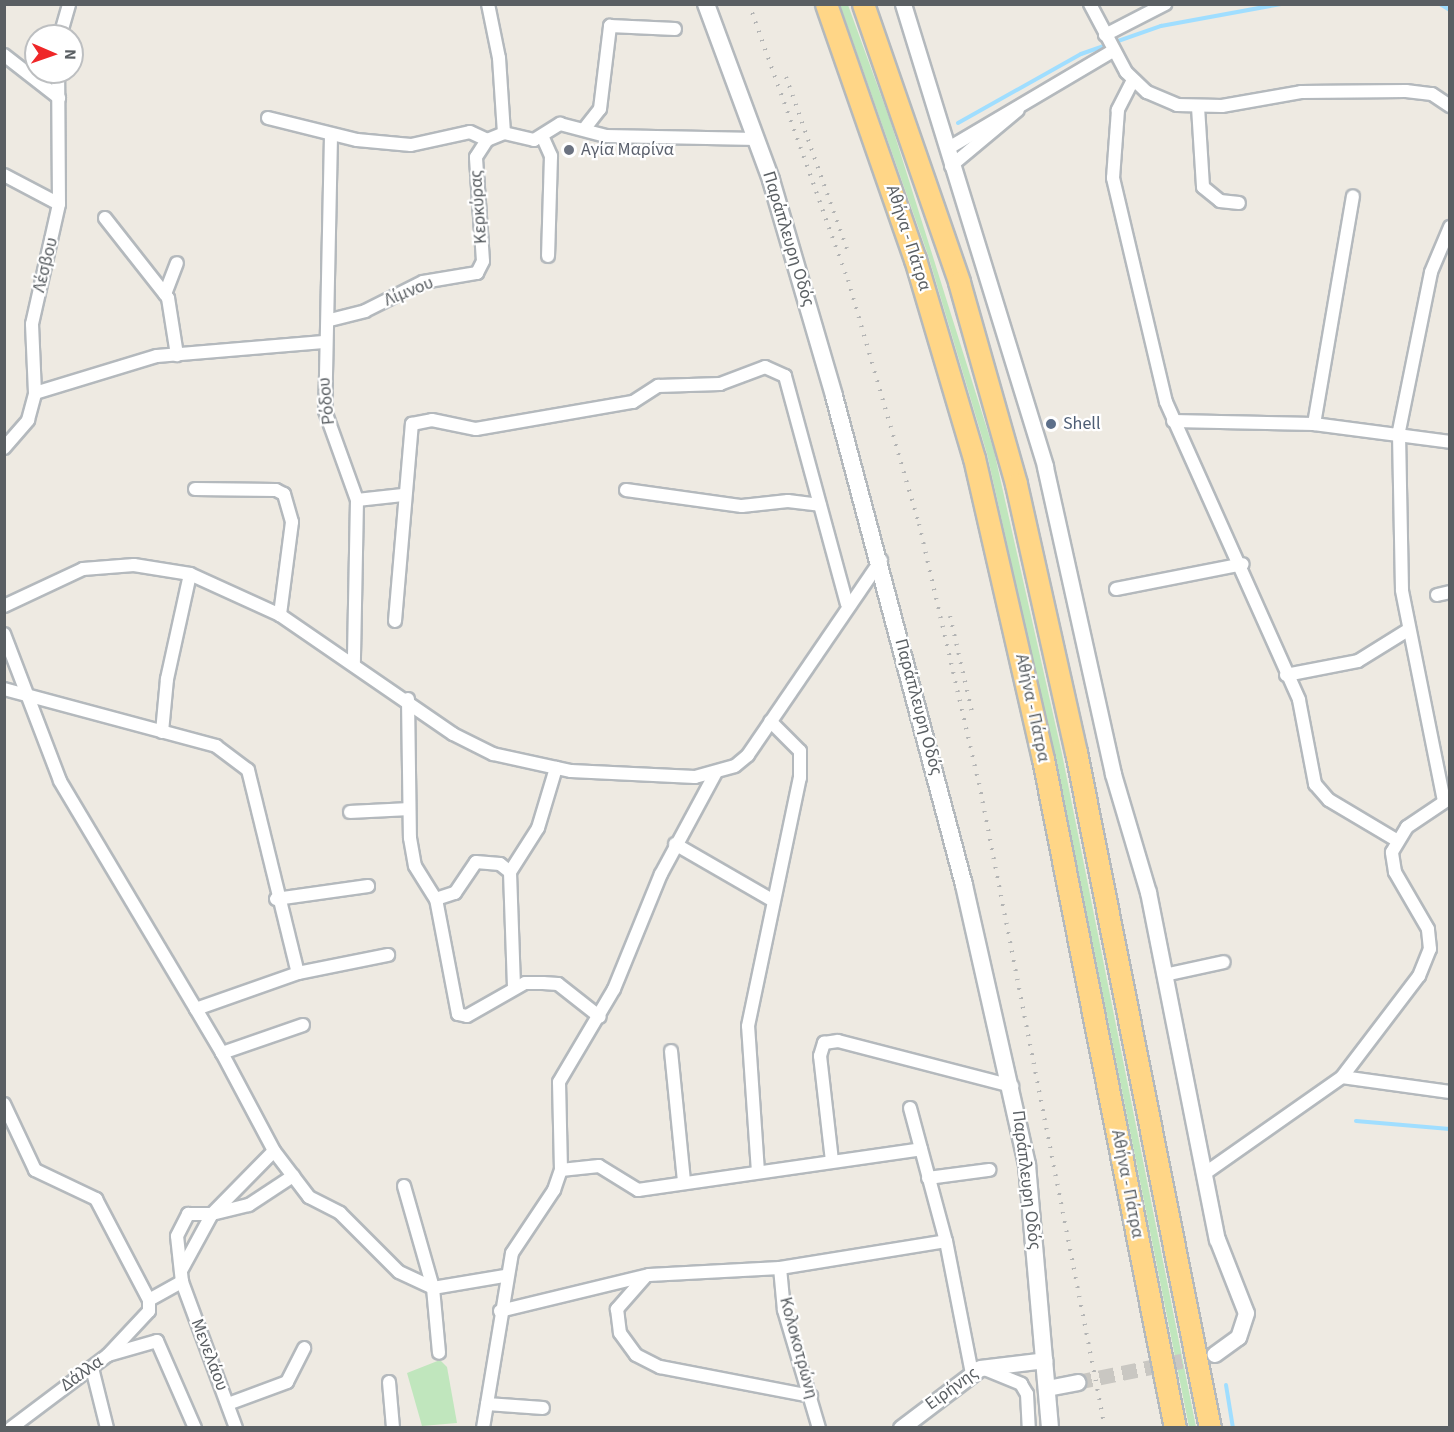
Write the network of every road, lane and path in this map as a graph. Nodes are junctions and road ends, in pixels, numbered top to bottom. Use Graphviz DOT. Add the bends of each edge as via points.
graph roads {
  1 [pos="69,4"];
  2 [pos="488,4"];
  3 [pos="706,4"];
  4 [pos="826,4"];
  5 [pos="863,4"];
  6 [pos="903,4"];
  7 [pos="1090,4"];
  8 [pos="1165,4"];
  9 [pos="63,24"];
  10 [pos="675,29"];
  11 [pos="1105,35"];
  12 [pos="1113,51"];
  13 [pos="4,55"];
  14 [pos="1133,80"];
  15 [pos="58,84"];
  16 [pos="59,98"];
  17 [pos="1449,106"];
  18 [pos="1198,107"];
  19 [pos="1018,109"];
  20 [pos="268,118"];
  21 [pos="585,129"];
  22 [pos="504,133"];
  23 [pos="331,136"];
  24 [pos="543,138"];
  25 [pos="757,139"];
  26 [pos="488,140"];
  27 [pos="947,148"];
  28 [pos="951,166"];
  29 [pos="4,175"];
  30 [pos="1353,196"];
  31 [pos="1239,203"];
  32 [pos="58,204"];
  33 [pos="105,218"];
  34 [pos="1449,227"];
  35 [pos="548,256"];
  36 [pos="483,261"];
  37 [pos="177,263"];
  38 [pos="165,294"];
  39 [pos="330,320"];
  40 [pos="323,342"];
  41 [pos="177,355"];
  42 [pos="35,393"];
  43 [pos="1173,421"];
  44 [pos="1314,424"];
  45 [pos="1400,431"];
  46 [pos="1449,442"];
  47 [pos="4,448"];
  48 [pos="195,489"];
  49 [pos="626,490"];
  50 [pos="403,495"];
  51 [pos="357,500"];
  52 [pos="820,505"];
  53 [pos="881,560"];
  54 [pos="1243,564"];
  55 [pos="190,574"];
  56 [pos="1116,589"];
  57 [pos="847,604"];
  58 [pos="4,606"];
  59 [pos="280,615"];
  60 [pos="395,621"];
  61 [pos="1408,630"];
  62 [pos="4,634"];
  63 [pos="354,663"];
  64 [pos="1286,675"];
  65 [pos="4,689"];
  66 [pos="30,696"];
  67 [pos="408,699"];
  68 [pos="770,721"];
  69 [pos="162,732"];
  70 [pos="556,768"];
  71 [pos="715,774"];
  72 [pos="1447,799"];
  73 [pos="409,809"];
  74 [pos="350,812"];
  75 [pos="1396,840"];
  76 [pos="675,843"];
  77 [pos="510,872"];
  78 [pos="368,886"];
  79 [pos="276,899"];
  80 [pos="436,899"];
  81 [pos="772,900"];
  82 [pos="388,956"];
  83 [pos="1224,962"];
  84 [pos="298,973"];
  85 [pos="1164,975"];
  86 [pos="514,987"];
  87 [pos="196,1009"];
  88 [pos="600,1017"];
  89 [pos="303,1025"];
  90 [pos="671,1051"];
  91 [pos="222,1053"];
  92 [pos="1342,1077"];
  93 [pos="1012,1086"];
  94 [pos="1449,1092"];
  95 [pos="4,1104"];
  96 [pos="910,1108"];
  97 [pos="921,1149"];
  98 [pos="273,1151"];
  99 [pos="832,1161"];
  100 [pos="561,1170"];
  101 [pos="989,1170"];
  102 [pos="758,1172"];
  103 [pos="1204,1174"];
  104 [pos="293,1176"];
  105 [pos="928,1179"];
  106 [pos="684,1182"];
  107 [pos="404,1186"];
  108 [pos="212,1214"];
  109 [pos="946,1241"];
  110 [pos="780,1268"];
  111 [pos="182,1269"];
  112 [pos="649,1275"];
  113 [pos="505,1276"];
  114 [pos="182,1282"];
  115 [pos="434,1287"];
  116 [pos="148,1300"];
  117 [pos="500,1311"];
  118 [pos="304,1348"];
  119 [pos="439,1353"];
  120 [pos="1215,1354"];
  121 [pos="108,1356"];
  122 [pos="1044,1360"];
  123 [pos="92,1368"];
  124 [pos="976,1370"];
  125 [pos="389,1382"];
  126 [pos="1077,1382"];
  127 [pos="1047,1388"];
  128 [pos="811,1396"];
  129 [pos="228,1404"];
  130 [pos="487,1404"];
  131 [pos="543,1408"];
  132 [pos="11,1428"];
  133 [pos="106,1428"];
  134 [pos="195,1428"];
  135 [pos="236,1428"];
  136 [pos="393,1428"];
  137 [pos="483,1428"];
  138 [pos="819,1428"];
  139 [pos="901,1428"];
  140 [pos="1029,1428"];
  141 [pos="1050,1428"];
  142 [pos="1175,1428"];
  143 [pos="1210,1428"];
  1 -- 9 [label="street"];
  2 -- 22 [label="street"];
  3 -- 25 [label="main road, Παράπλευρη Οδός"];
  4 -- 142 [label="highway, Αθήνα - Πάτρα" via="926,292 982,490 1043,759"];
  5 -- 143 [label="highway, Αθήνα - Πάτρα" via="959,282 1016,484 1074,741"];
  6 -- 27 [label="street"];
  7 -- 11 [label="street"];
  8 -- 11 [label="street"];
  10 -- 21 [label="street" via="610,26 600,109"];
  11 -- 12 [label="street"];
  12 -- 14 [label="street"];
  12 -- 19 [label="street"];
  13 -- 16 [label="street"];
  14 -- 18 [label="street" via="1161,99"];
  14 -- 43 [label="street" via="1118,110 1113,178 1156,368"];
  15 -- 16 [label="street, Λέσβου"];
  16 -- 32 [label="street, Λέσβου"];
  17 -- 18 [label="street" via="1432,94 1406,91 1301,92"];
  18 -- 31 [label="street" via="1203,187 1220,201"];
  19 -- 27 [label="street" via="979,125"];
  19 -- 28 [label="street"];
  20 -- 23 [label="street"];
  21 -- 24 [label="street" via="560,124"];
  21 -- 25 [label="street" via="606,136"];
  22 -- 24 [label="street"];
  22 -- 26 [label="street"];
  23 -- 26 [label="street" via="411,145 470,132"];
  23 -- 39 [label="street, Ρόδου"];
  24 -- 35 [label="street" via="551,156"];
  25 -- 53 [label="main road, Παράπλευρη Οδός"];
  26 -- 36 [label="street, Κερκύρας" via="476,157"];
  27 -- 28 [label="street"];
  28 -- 85 [label="street" via="1045,466 1113,774 1144,873"];
  29 -- 32 [label="street"];
  30 -- 44 [label="street"];
  32 -- 42 [label="street, Λέσβου" via="32,324"];
  33 -- 38 [label="street"];
  34 -- 45 [label="street" via="1427,290"];
  36 -- 39 [label="street, Λίμνου" via="477,273 423,282 365,311"];
  37 -- 38 [label="street"];
  38 -- 41 [label="street"];
  39 -- 40 [label="street, Ρόδου"];
  40 -- 41 [label="street"];
  40 -- 51 [label="street, Ρόδου" via="330,435"];
  41 -- 42 [label="street" via="128,363"];
  42 -- 47 [label="street, Λέσβου" via="28,420"];
  43 -- 44 [label="street"];
  43 -- 54 [label="street"];
  44 -- 45 [label="street"];
  45 -- 46 [label="street"];
  45 -- 61 [label="street" via="1402,590"];
  48 -- 59 [label="street" via="276,489 284,495 292,522"];
  49 -- 52 [label="street" via="742,506 788,501"];
  50 -- 51 [label="street"];
  50 -- 52 [label="street" via="416,421 476,429 633,402 658,386 720,384 765,367 784,376"];
  50 -- 60 [label="street"];
  51 -- 63 [label="street, Ρόδου"];
  52 -- 57 [label="street"];
  53 -- 57 [label="street"];
  53 -- 93 [label="main road, Παράπλευρη Οδός"];
  54 -- 56 [label="street"];
  54 -- 64 [label="street"];
  55 -- 58 [label="street" via="134,565 83,569"];
  55 -- 59 [label="street"];
  55 -- 69 [label="street" via="167,679"];
  57 -- 68 [label="street"];
  59 -- 63 [label="street"];
  61 -- 64 [label="street" via="1358,661"];
  61 -- 72 [label="street"];
  62 -- 66 [label="street"];
  63 -- 67 [label="street"];
  64 -- 75 [label="street" via="1302,707 1315,784 1329,800"];
  65 -- 66 [label="street"];
  66 -- 69 [label="street"];
  66 -- 87 [label="street" via="73,806"];
  67 -- 70 [label="street" via="472,745"];
  67 -- 73 [label="street"];
  68 -- 71 [label="street" via="748,755"];
  68 -- 81 [label="street" via="792,740 800,762"];
  69 -- 79 [label="street" via="216,746 248,770"];
  70 -- 71 [label="street" via="678,778"];
  70 -- 77 [label="street" via="538,828"];
  71 -- 76 [label="street"];
  72 -- 75 [label="street"];
  73 -- 74 [label="street"];
  73 -- 80 [label="street" via="415,866"];
  75 -- 92 [label="street" via="1395,872 1425,920 1430,949 1419,976"];
  76 -- 81 [label="street"];
  76 -- 88 [label="street" via="635,948"];
  77 -- 80 [label="street" via="500,864 476,862 455,893"];
  77 -- 86 [label="street"];
  78 -- 79 [label="street"];
  79 -- 84 [label="street"];
  80 -- 86 [label="street" via="458,1014 467,1016"];
  81 -- 102 [label="street" via="746,1052"];
  82 -- 84 [label="street"];
  83 -- 85 [label="street"];
  84 -- 87 [label="street"];
  85 -- 103 [label="street"];
  86 -- 88 [label="street" via="558,984"];
  87 -- 91 [label="street"];
  88 -- 100 [label="street" via="559,1082"];
  89 -- 91 [label="street"];
  90 -- 106 [label="street"];
  91 -- 98 [label="street"];
  92 -- 94 [label="street"];
  92 -- 103 [label="street"];
  93 -- 99 [label="street" via="838,1041 824,1043 820,1068"];
  93 -- 122 [label="main road, Παράπλευρη Οδός" via="1027,1165"];
  95 -- 116 [label="street" via="35,1170 96,1199"];
  96 -- 97 [label="street"];
  97 -- 99 [label="street"];
  97 -- 105 [label="street"];
  98 -- 104 [label="street"];
  98 -- 108 [label="street"];
  99 -- 102 [label="street"];
  100 -- 106 [label="street" via="599,1166 638,1190"];
  100 -- 113 [label="street" via="554,1190 512,1253"];
  101 -- 105 [label="street"];
  102 -- 106 [label="street"];
  103 -- 120 [label="street" via="1217,1239 1246,1317 1234,1343"];
  104 -- 108 [label="street" via="249,1205"];
  104 -- 115 [label="street" via="309,1197 340,1213 399,1272"];
  105 -- 109 [label="street"];
  107 -- 115 [label="street"];
  108 -- 111 [label="street"];
  108 -- 111 [label="street" via="193,1211 181,1221 175,1252"];
  109 -- 110 [label="street"];
  109 -- 124 [label="street"];
  110 -- 112 [label="street"];
  110 -- 128 [label="street, Κολοκοτρώνη" via="784,1310"];
  111 -- 114 [label="street"];
  112 -- 117 [label="street"];
  112 -- 128 [label="street" via="617,1309 620,1333 636,1355 660,1367"];
  113 -- 115 [label="street"];
  113 -- 117 [label="street"];
  114 -- 116 [label="street"];
  114 -- 129 [label="street, Μενελάου"];
  115 -- 119 [label="street"];
  116 -- 121 [label="street" via="149,1311"];
  117 -- 130 [label="street"];
  118 -- 129 [label="street" via="287,1382"];
  121 -- 123 [label="street, Δάλλα"];
  121 -- 134 [label="street, Δάλλα" via="162,1343"];
  122 -- 124 [label="street, Ειρήνης"];
  122 -- 127 [label="main road, Παράπλευρη Οδός"];
  123 -- 132 [label="street, Δάλλα"];
  123 -- 133 [label="street"];
  124 -- 139 [label="street, Ειρήνης"];
  124 -- 140 [label="street" via="1021,1384 1027,1394"];
  125 -- 136 [label="street"];
  126 -- 127 [label="street"];
  127 -- 141 [label="main road, Παράπλευρη Οδός"];
  128 -- 138 [label="street, Κολοκοτρώνη"];
  129 -- 135 [label="street, Μενελάου"];
  130 -- 131 [label="street"];
  130 -- 137 [label="street"];
}
